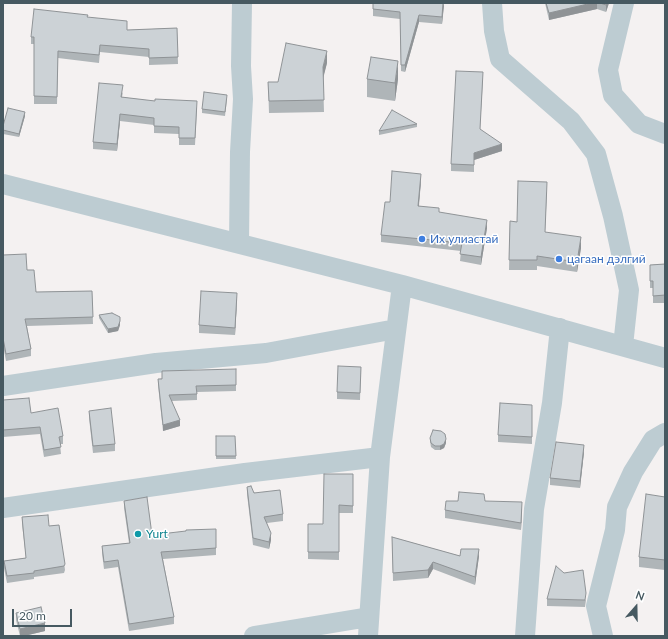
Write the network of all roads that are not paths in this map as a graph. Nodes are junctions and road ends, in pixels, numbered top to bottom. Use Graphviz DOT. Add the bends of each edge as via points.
graph roads {
  1 [pos="242,3"];
  2 [pos="492,3"];
  3 [pos="624,3"];
  4 [pos="665,134"];
  5 [pos="3,184"];
  6 [pos="239,244"];
  7 [pos="402,285"];
  8 [pos="560,328"];
  9 [pos="396,329"];
  10 [pos="623,346"];
  11 [pos="665,358"];
  12 [pos="3,386"];
  13 [pos="665,433"];
  14 [pos="380,457"];
  15 [pos="3,508"];
  16 [pos="368,627"];
  17 [pos="254,636"];
  18 [pos="525,636"];
  19 [pos="603,636"];
  1 -- 6 [label="street" via="243,99"];
  2 -- 10 [label="street" via="494,32 500,59 572,121 596,154 629,290"];
  3 -- 4 [label="street" via="608,70 613,96 639,124"];
  5 -- 6 [label="street"];
  6 -- 7 [label="street"];
  7 -- 8 [label="street"];
  7 -- 9 [label="street"];
  8 -- 10 [label="street"];
  8 -- 18 [label="street" via="552,402 534,509"];
  9 -- 12 [label="street" via="266,353 156,363"];
  9 -- 14 [label="street"];
  10 -- 11 [label="street"];
  13 -- 19 [label="street" via="653,440 633,472 617,507 615,530 596,606"];
  14 -- 15 [label="street" via="245,473"];
  14 -- 16 [label="street"];
  16 -- 17 [label="street"];
}
